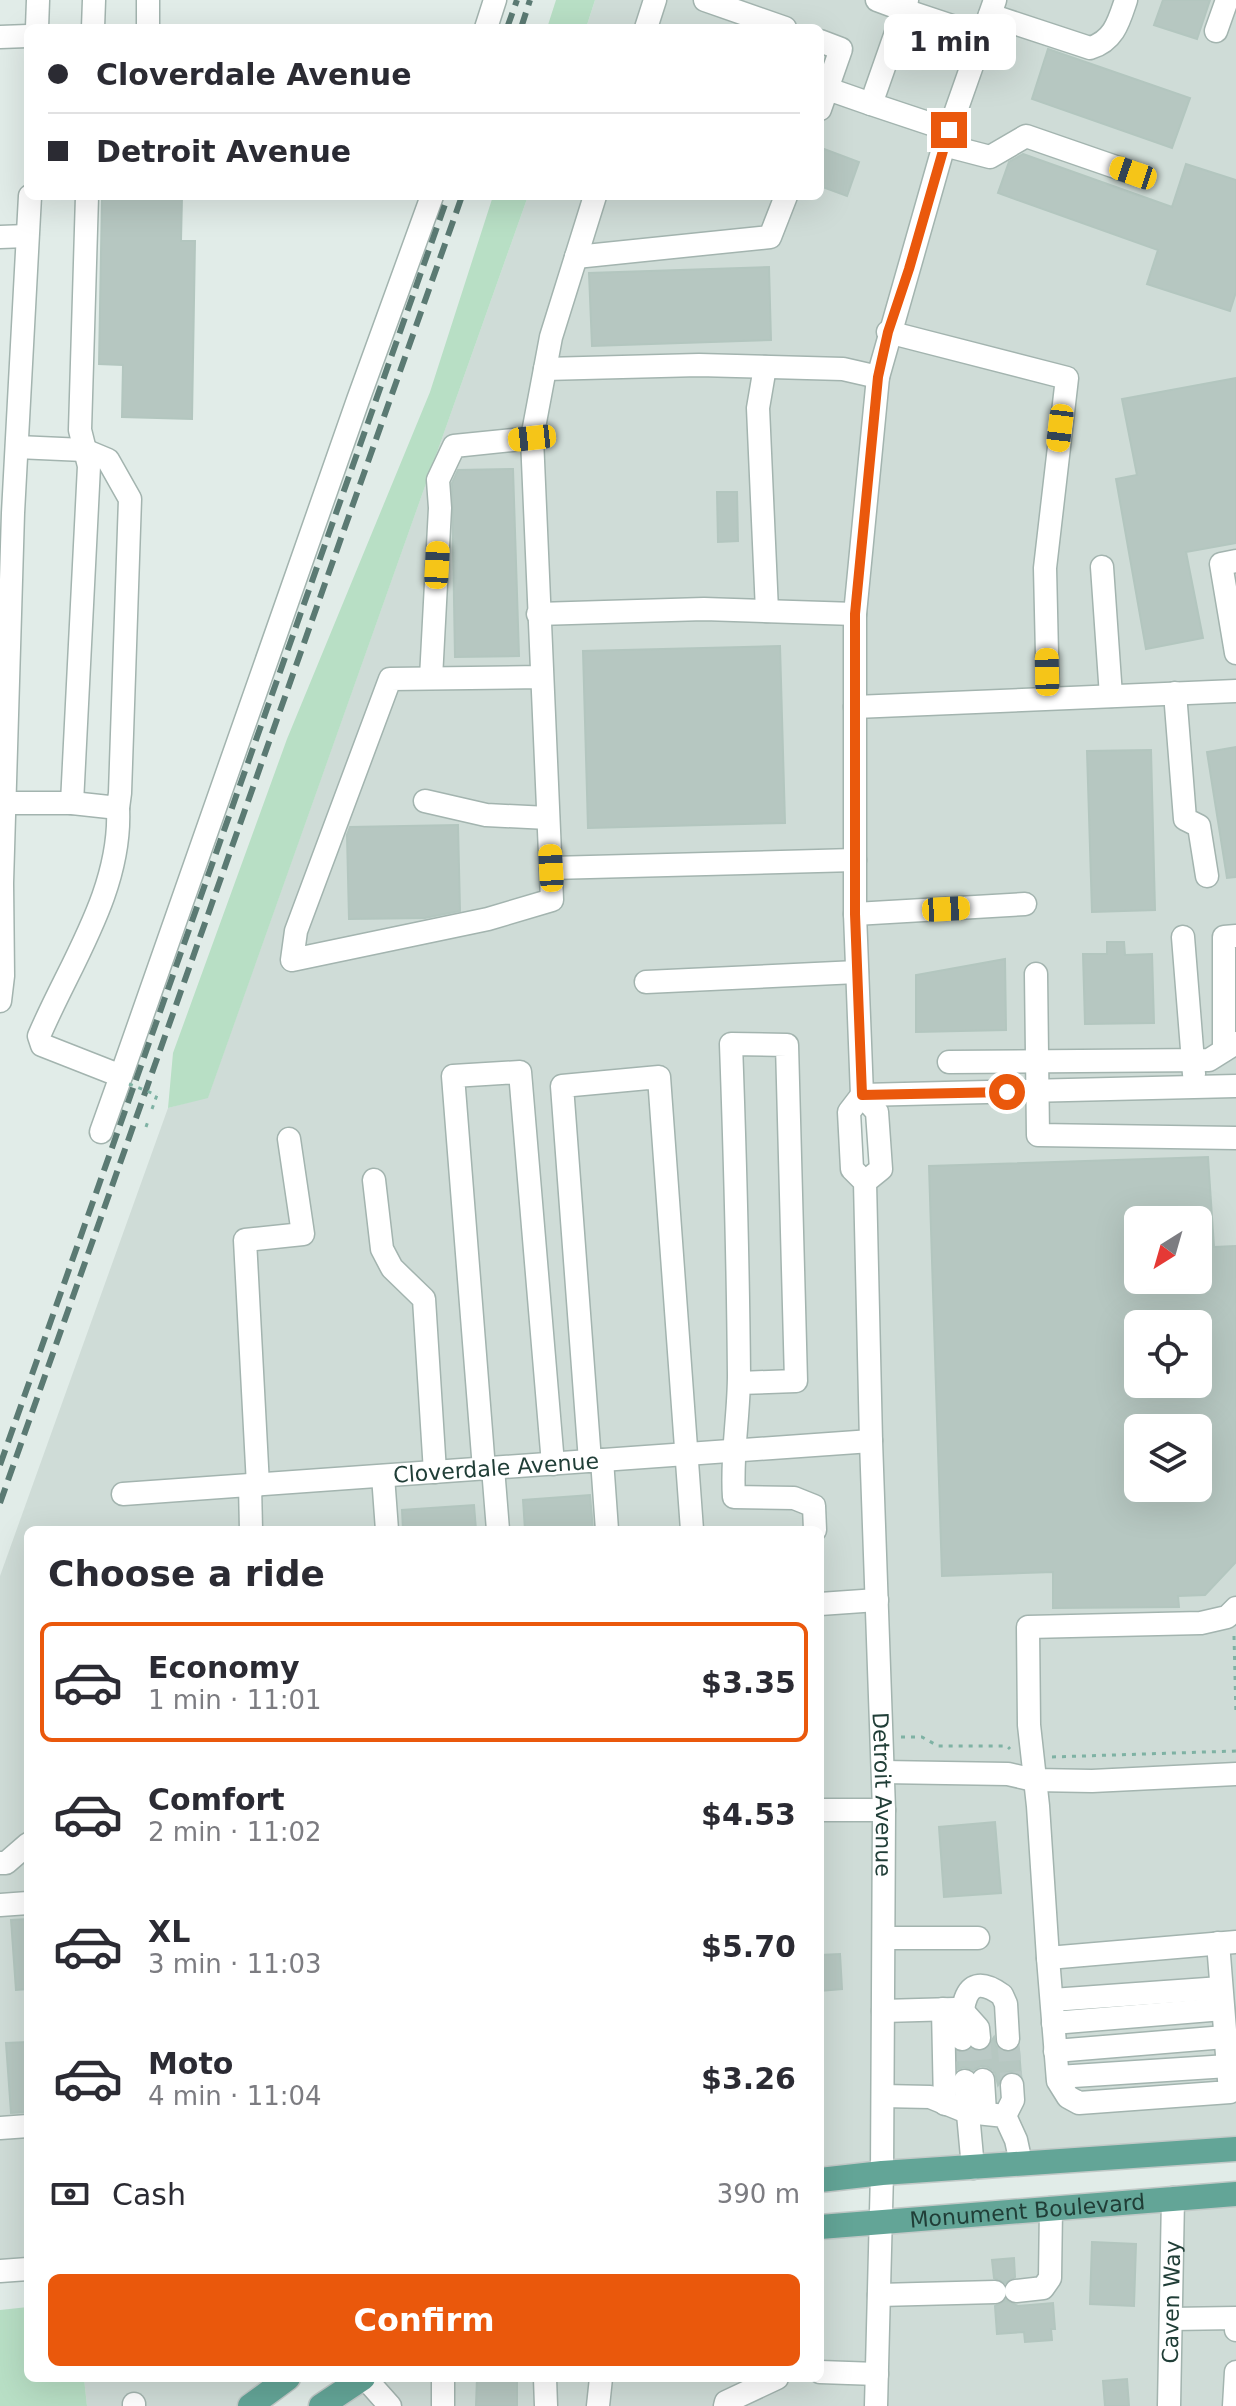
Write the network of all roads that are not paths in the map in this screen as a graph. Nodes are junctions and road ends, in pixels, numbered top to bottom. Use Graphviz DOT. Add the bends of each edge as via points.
graph roads {
  1 [pos="38,0"];
  2 [pos="94,0"];
  3 [pos="148,0"];
  4 [pos="495,0"];
  5 [pos="655,0"];
  6 [pos="705,0"];
  7 [pos="877,0"];
  8 [pos="1126,0"];
  9 [pos="1227,0"];
  10 [pos="905,5"];
  11 [pos="989,17"];
  12 [pos="37,24"];
  13 [pos="93,24"];
  14 [pos="148,24"];
  15 [pos="487,24"];
  16 [pos="647,24"];
  17 [pos="774,24"];
  18 [pos="1216,31"];
  19 [pos="24,36"];
  20 [pos="0,37"];
  21 [pos="824,43"];
  22 [pos="824,99"];
  23 [pos="871,104"];
  24 [pos="946,137"];
  25 [pos="1133,173"];
  26 [pos="30,200"];
  27 [pos="87,200"];
  28 [pos="431,200"];
  29 [pos="594,200"];
  30 [pos="784,200"];
  31 [pos="27,236"];
  32 [pos="0,237"];
  33 [pos="576,257"];
  34 [pos="888,332"];
  35 [pos="765,367"];
  36 [pos="545,369"];
  37 [pos="878,377"];
  38 [pos="10,397"];
  39 [pos="532,438"];
  40 [pos="17,447"];
  41 [pos="84,450"];
  42 [pos="7,513"];
  43 [pos="1236,561"];
  44 [pos="1102,567"];
  45 [pos="767,611"];
  46 [pos="538,614"];
  47 [pos="855,614"];
  48 [pos="1236,653"];
  49 [pos="542,677"];
  50 [pos="431,678"];
  51 [pos="1236,691"];
  52 [pos="1175,693"];
  53 [pos="1111,696"];
  54 [pos="1048,698"];
  55 [pos="855,707"];
  56 [pos="425,801"];
  57 [pos="4,803"];
  58 [pos="72,803"];
  59 [pos="118,808"];
  60 [pos="548,818"];
  61 [pos="855,860"];
  62 [pos="551,868"];
  63 [pos="1207,876"];
  64 [pos="1,883"];
  65 [pos="1025,904"];
  66 [pos="855,914"];
  67 [pos="1236,936"];
  68 [pos="1183,937"];
  69 [pos="857,972"];
  70 [pos="1036,974"];
  71 [pos="646,982"];
  72 [pos="0,1001"];
  73 [pos="1230,1046"];
  74 [pos="1192,1060"];
  75 [pos="1038,1061"];
  76 [pos="949,1062"];
  77 [pos="977,1062"];
  78 [pos="125,1080"];
  79 [pos="1236,1086"];
  80 [pos="1195,1087"];
  81 [pos="1037,1091"];
  82 [pos="977,1092"];
  83 [pos="862,1095"];
  84 [pos="101,1132"];
  85 [pos="1236,1138"];
  86 [pos="289,1139"];
  87 [pos="374,1180"];
  88 [pos="739,1383"];
  89 [pos="871,1441"];
  90 [pos="736,1451"];
  91 [pos="687,1454"];
  92 [pos="596,1460"];
  93 [pos="553,1464"];
  94 [pos="488,1468"];
  95 [pos="435,1472"];
  96 [pos="383,1476"];
  97 [pos="254,1485"];
  98 [pos="123,1494"];
  99 [pos="251,1526"];
  100 [pos="387,1526"];
  101 [pos="497,1526"];
  102 [pos="606,1526"];
  103 [pos="692,1526"];
  104 [pos="815,1526"];
  105 [pos="877,1600"];
  106 [pos="824,1604"];
  107 [pos="1234,1610"];
  108 [pos="883,1772"];
  109 [pos="1236,1774"];
  110 [pos="1034,1780"];
  111 [pos="824,1810"];
  112 [pos="884,1810"];
  113 [pos="24,1847"];
  114 [pos="0,1863"];
  115 [pos="24,1903"];
  116 [pos="0,1905"];
  117 [pos="884,1938"];
  118 [pos="978,1938"];
  119 [pos="1227,1943"];
  120 [pos="1048,1958"];
  121 [pos="1222,1998"];
  122 [pos="1052,2000"];
  123 [pos="952,2009"];
  124 [pos="883,2011"];
  125 [pos="1053,2023"];
  126 [pos="1225,2037"];
  127 [pos="971,2038"];
  128 [pos="1008,2039"];
  129 [pos="1055,2051"];
  130 [pos="974,2080"];
  131 [pos="1012,2085"];
  132 [pos="883,2096"];
  133 [pos="945,2104"];
  134 [pos="986,2114"];
  135 [pos="24,2126"];
  136 [pos="0,2128"];
  137 [pos="1236,2149"];
  138 [pos="1021,2163"];
  139 [pos="973,2168"];
  140 [pos="882,2173"];
  141 [pos="824,2180"];
  142 [pos="1236,2194"];
  143 [pos="1173,2198"];
  144 [pos="1051,2208"];
  145 [pos="881,2221"];
  146 [pos="824,2227"];
  147 [pos="24,2269"];
  148 [pos="0,2271"];
  149 [pos="879,2295"];
  150 [pos="1171,2319"];
  151 [pos="1236,2330"];
  152 [pos="824,2372"];
  153 [pos="1236,2372"];
  154 [pos="877,2374"];
  155 [pos="276,2382"];
  156 [pos="358,2382"];
  157 [pos="368,2382"];
  158 [pos="443,2382"];
  159 [pos="545,2382"];
  160 [pos="601,2382"];
  161 [pos="768,2382"];
  162 [pos="250,2406"];
  163 [pos="321,2406"];
  164 [pos="390,2406"];
  165 [pos="443,2406"];
  166 [pos="546,2406"];
  167 [pos="598,2406"];
  168 [pos="725,2406"];
  169 [pos="876,2406"];
  170 [pos="1169,2406"];
  171 [pos="1234,2406"];
  1 -- 12 [label="street"];
  2 -- 13 [label="street"];
  3 -- 14 [label="street"];
  4 -- 15 [label="street"];
  5 -- 16 [label="street"];
  6 -- 17 [label="street"];
  7 -- 10 [label="street"];
  8 -- 11 [label="street" via="1116,29 1090,48"];
  9 -- 18 [label="street"];
  10 -- 11 [label="street"];
  10 -- 23 [label="street"];
  11 -- 24 [label="street, Detroit Avenue"];
  19 -- 20 [label="street"];
  21 -- 22 [label="street" via="841,49"];
  22 -- 23 [label="street"];
  23 -- 24 [label="street"];
  24 -- 25 [label="street" via="990,157 1026,136"];
  24 -- 34 [label="street, Detroit Avenue"];
  26 -- 31 [label="street"];
  27 -- 41 [label="street" via="80,430"];
  28 -- 78 [label="street"];
  29 -- 33 [label="street"];
  30 -- 33 [label="street" via="770,237"];
  31 -- 32 [label="street"];
  31 -- 38 [label="street"];
  33 -- 36 [label="street"];
  34 -- 37 [label="street, Detroit Avenue"];
  34 -- 54 [label="street" via="1067,378 1045,568"];
  35 -- 36 [label="street"];
  35 -- 37 [label="street" via="843,369"];
  35 -- 45 [label="street" via="758,408"];
  36 -- 39 [label="street"];
  37 -- 47 [label="street, Detroit Avenue"];
  38 -- 40 [label="street"];
  39 -- 46 [label="street"];
  39 -- 50 [label="street" via="454,446 438,480"];
  40 -- 41 [label="street"];
  40 -- 42 [label="street"];
  41 -- 58 [label="street" via="89,466"];
  41 -- 59 [label="street" via="108,460 130,499"];
  42 -- 57 [label="street"];
  43 -- 48 [label="street" via="1221,564"];
  44 -- 53 [label="street"];
  45 -- 46 [label="street"];
  45 -- 47 [label="street"];
  46 -- 49 [label="street"];
  47 -- 55 [label="street, Detroit Avenue"];
  49 -- 50 [label="street"];
  49 -- 60 [label="street"];
  50 -- 62 [label="street" via="390,679 296,931 292,960 488,919 552,900"];
  51 -- 52 [label="street"];
  52 -- 53 [label="street"];
  52 -- 63 [label="street" via="1185,819 1199,826"];
  53 -- 54 [label="street"];
  54 -- 55 [label="street"];
  55 -- 61 [label="street, Detroit Avenue"];
  56 -- 60 [label="street" via="486,815"];
  57 -- 58 [label="street"];
  57 -- 64 [label="street"];
  58 -- 59 [label="street"];
  59 -- 78 [label="street" via="119,831 103,898 39,1036 42,1045"];
  60 -- 62 [label="street"];
  61 -- 62 [label="street"];
  61 -- 66 [label="street, Detroit Avenue"];
  64 -- 72 [label="street"];
  65 -- 66 [label="street"];
  66 -- 69 [label="street, Detroit Avenue"];
  67 -- 73 [label="street" via="1224,937"];
  68 -- 74 [label="street"];
  69 -- 71 [label="street"];
  69 -- 83 [label="street, Detroit Avenue"];
  70 -- 75 [label="street"];
  73 -- 74 [label="street" via="1209,1060"];
  74 -- 75 [label="street"];
  74 -- 80 [label="street"];
  75 -- 77 [label="street"];
  75 -- 81 [label="street"];
  76 -- 77 [label="street"];
  77 -- 82 [label="street"];
  78 -- 84 [label="street"];
  79 -- 80 [label="street"];
  80 -- 81 [label="street"];
  81 -- 82 [label="street"];
  81 -- 85 [label="street" via="1038,1135"];
  82 -- 83 [label="street"];
  83 -- 89 [label="street, Detroit Avenue" via="877,1112 881,1169 865,1182"];
  86 -- 97 [label="street" via="303,1234 245,1240"];
  87 -- 95 [label="street" via="382,1249 392,1268 424,1299"];
  88 -- 88 [label="street" via="731,1044 787,1045 796,1381"];
  88 -- 90 [label="street"];
  89 -- 90 [label="street, Cloverdale Avenue"];
  89 -- 105 [label="street, Detroit Avenue"];
  90 -- 91 [label="street, Cloverdale Avenue"];
  90 -- 104 [label="street" via="734,1497 794,1498 814,1506"];
  91 -- 92 [label="street, Cloverdale Avenue"];
  91 -- 92 [label="street" via="659,1077 562,1086"];
  91 -- 103 [label="street"];
  92 -- 93 [label="street, Cloverdale Avenue"];
  92 -- 102 [label="street"];
  93 -- 94 [label="street, Cloverdale Avenue"];
  93 -- 94 [label="street" via="520,1072 453,1076"];
  94 -- 95 [label="street, Cloverdale Avenue"];
  94 -- 101 [label="street"];
  95 -- 96 [label="street, Cloverdale Avenue"];
  96 -- 97 [label="street, Cloverdale Avenue"];
  96 -- 100 [label="street"];
  97 -- 98 [label="street, Cloverdale Avenue"];
  97 -- 99 [label="street"];
  105 -- 106 [label="street"];
  105 -- 108 [label="street, Detroit Avenue"];
  107 -- 110 [label="street" via="1201,1623 1028,1627"];
  108 -- 110 [label="street" via="1008,1774"];
  108 -- 112 [label="street, Detroit Avenue"];
  109 -- 110 [label="street"];
  110 -- 120 [label="street"];
  111 -- 112 [label="street"];
  112 -- 117 [label="street, Detroit Avenue"];
  113 -- 114 [label="street"];
  115 -- 116 [label="street"];
  117 -- 118 [label="street"];
  117 -- 124 [label="street, Detroit Avenue"];
  119 -- 120 [label="street"];
  119 -- 121 [label="street"];
  120 -- 122 [label="street"];
  121 -- 122 [label="street"];
  121 -- 125 [label="street"];
  121 -- 126 [label="street"];
  122 -- 125 [label="street"];
  123 -- 124 [label="street"];
  123 -- 127 [label="street"];
  123 -- 128 [label="street" via="978,1987 994,1989 1006,2004"];
  123 -- 133 [label="street"];
  124 -- 132 [label="street, Detroit Avenue"];
  125 -- 129 [label="street"];
  126 -- 129 [label="street"];
  126 -- 129 [label="street" via="1230,2092 1079,2103 1061,2089"];
  130 -- 134 [label="street"];
  131 -- 134 [label="street" via="1013,2100"];
  132 -- 133 [label="street" via="930,2097"];
  132 -- 140 [label="street, Detroit Avenue"];
  133 -- 134 [label="street"];
  134 -- 138 [label="street" via="1016,2140"];
  134 -- 139 [label="street"];
  135 -- 136 [label="street"];
  137 -- 138 [label="main road, Monument Boulevard"];
  138 -- 139 [label="main road, Monument Boulevard"];
  139 -- 140 [label="main road, Monument Boulevard"];
  140 -- 141 [label="main road, Monument Boulevard"];
  140 -- 145 [label="street, Detroit Avenue"];
  142 -- 143 [label="main road, Monument Boulevard"];
  143 -- 144 [label="main road, Monument Boulevard"];
  143 -- 150 [label="street, Caven Way"];
  144 -- 145 [label="main road, Monument Boulevard"];
  144 -- 149 [label="street" via="1050,2278 1043,2288"];
  145 -- 146 [label="main road, Monument Boulevard"];
  145 -- 149 [label="street, Detroit Avenue"];
  147 -- 148 [label="street"];
  149 -- 154 [label="street, Detroit Avenue"];
  150 -- 151 [label="street" via="1236,2318"];
  150 -- 170 [label="street, Caven Way"];
  152 -- 154 [label="street"];
  153 -- 171 [label="street"];
  154 -- 169 [label="street, Detroit Avenue"];
  155 -- 162 [label="main road"];
  156 -- 163 [label="main road"];
  157 -- 164 [label="street"];
  158 -- 165 [label="street"];
  159 -- 166 [label="street"];
  160 -- 167 [label="street"];
  161 -- 168 [label="street"];
}
